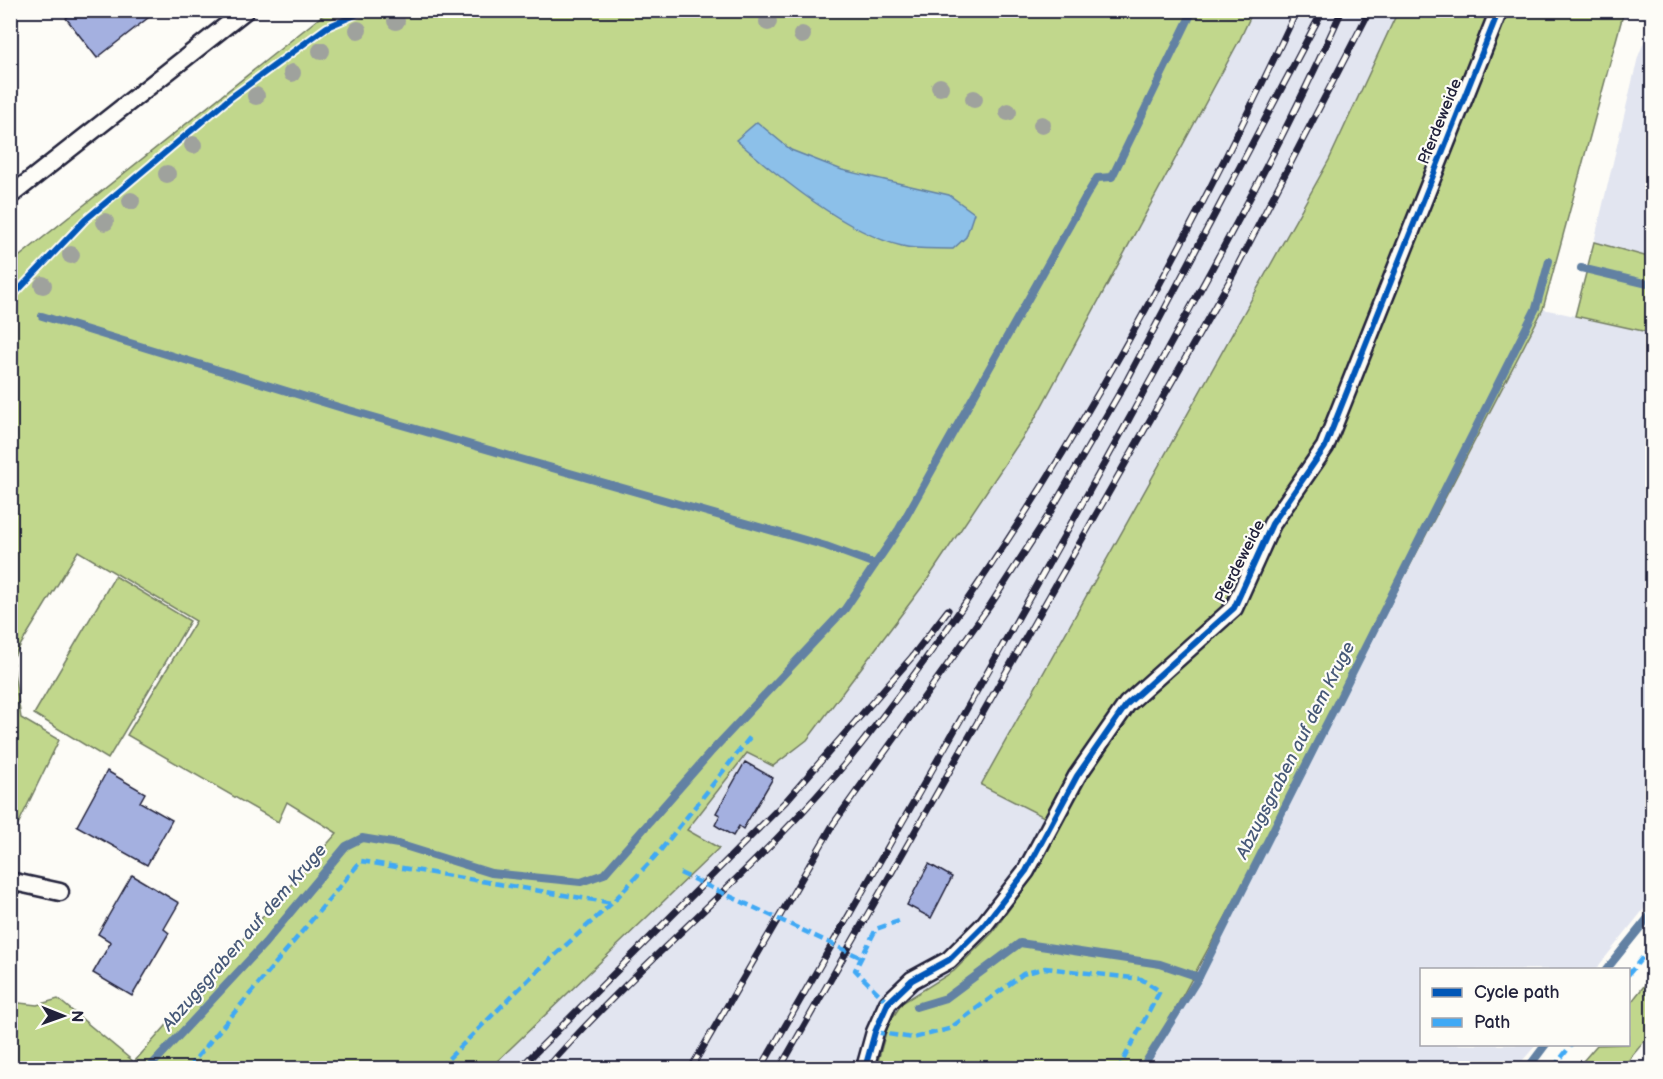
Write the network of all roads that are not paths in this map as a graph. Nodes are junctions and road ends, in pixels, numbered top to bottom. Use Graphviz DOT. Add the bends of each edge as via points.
graph roads {
  1 [pos="246,10"];
  2 [pos="1499,10"];
  3 [pos="10,196"];
  4 [pos="10,881"];
  5 [pos="60,892"];
  6 [pos="865,1068"];
  1 -- 3 [label="lane"];
  2 -- 6 [label="lane, Pferdeweide" via="1325,447 1272,524 1234,608 1127,704 1077,776 1026,871 984,925 949,960 912,980 888,1003"];
  4 -- 5 [label="lane"];
}
